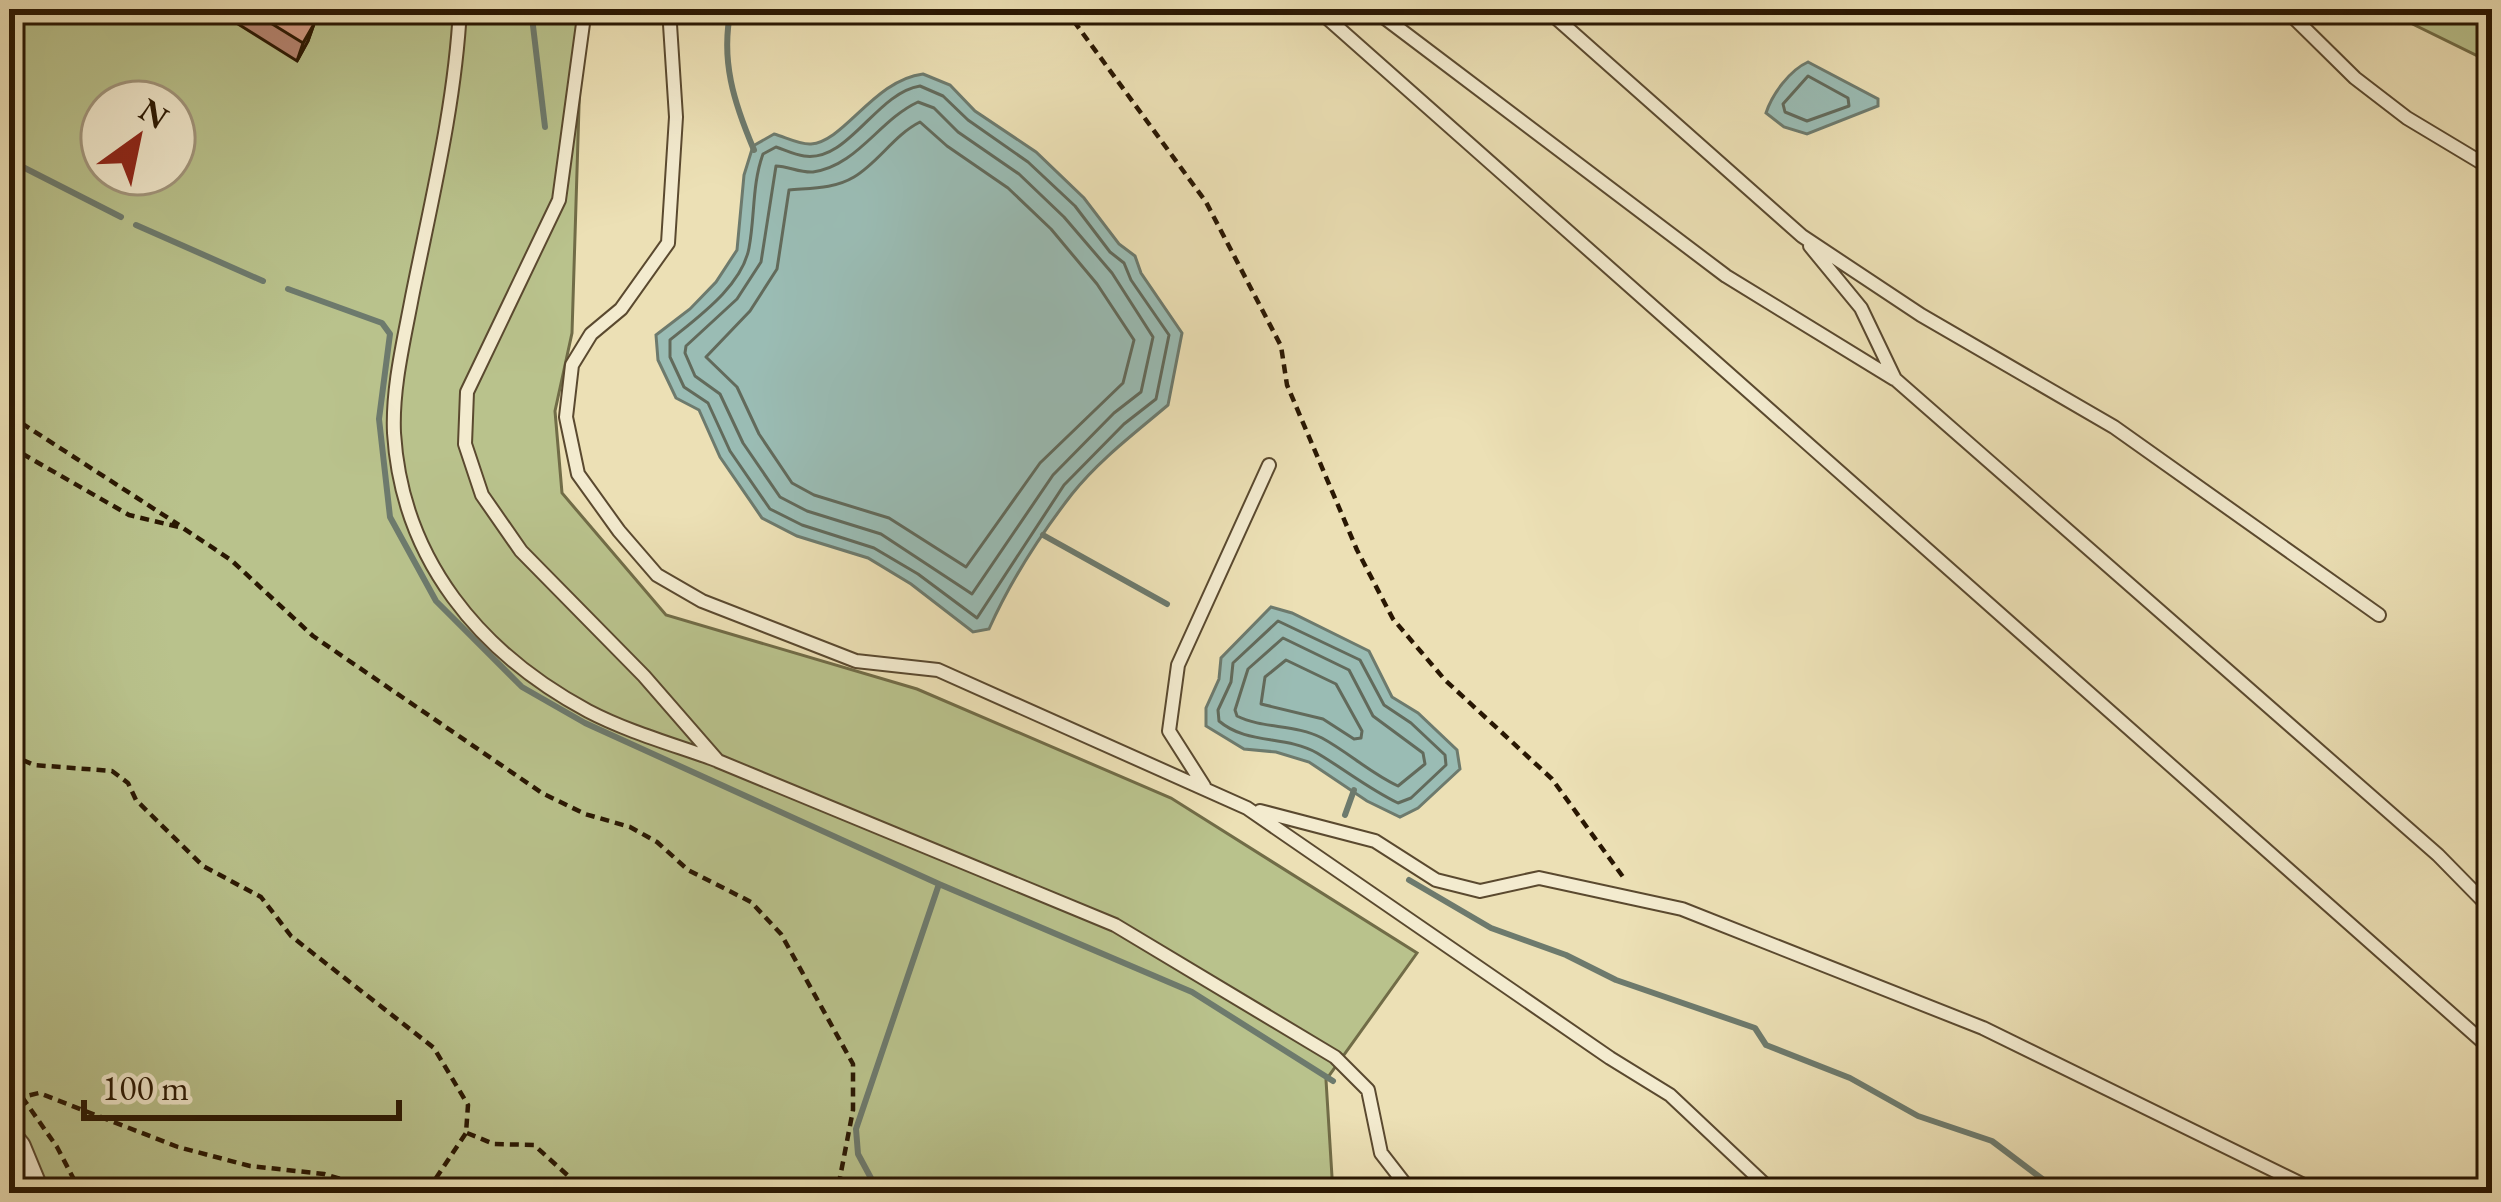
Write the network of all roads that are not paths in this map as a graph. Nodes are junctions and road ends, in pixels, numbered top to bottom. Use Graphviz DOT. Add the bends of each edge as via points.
graph roads {
  1 [pos="460,9"];
  2 [pos="585,9"];
  3 [pos="669,9"];
  4 [pos="1317,9"];
  5 [pos="1373,9"];
  6 [pos="1546,9"];
  7 [pos="2285,9"];
  8 [pos="2492,169"];
  9 [pos="1802,236"];
  10 [pos="1895,380"];
  11 [pos="1269,465"];
  12 [pos="2379,615"];
  13 [pos="718,761"];
  14 [pos="1204,788"];
  15 [pos="1247,808"];
  16 [pos="2492,910"];
  17 [pos="2492,1050"];
  18 [pos="9,1136"];
  19 [pos="37,1193"];
  20 [pos="1412,1193"];
  21 [pos="1774,1193"];
  22 [pos="2320,1193"];
  1 -- 13 [label="lane" via="458,64 400,361 394,431 424,550 456,606 510,662 591,713"];
  2 -- 13 [label="lane" via="559,200 466,392 465,444 482,496 521,551"];
  3 -- 14 [label="lane" via="676,117 668,243 572,365 566,417 578,474 657,575 702,601 856,661 938,670"];
  4 -- 17 [label="lane"];
  5 -- 10 [label="lane" via="1726,276"];
  6 -- 9 [label="lane"];
  7 -- 8 [label="lane" via="2355,78"];
  9 -- 10 [label="lane" via="1861,308"];
  9 -- 12 [label="lane" via="1921,316 2114,427"];
  10 -- 16 [label="lane"];
  11 -- 14 [label="lane" via="1178,665 1169,731"];
  13 -- 20 [label="lane" via="1115,925 1335,1057 1368,1090 1381,1153"];
  14 -- 15 [label="lane"];
  15 -- 21 [label="lane" via="1670,1095"];
  15 -- 22 [label="lane" via="1376,841 1436,880 1480,891 1539,878 1682,910 1983,1028"];
  18 -- 19 [label="street"];
}
